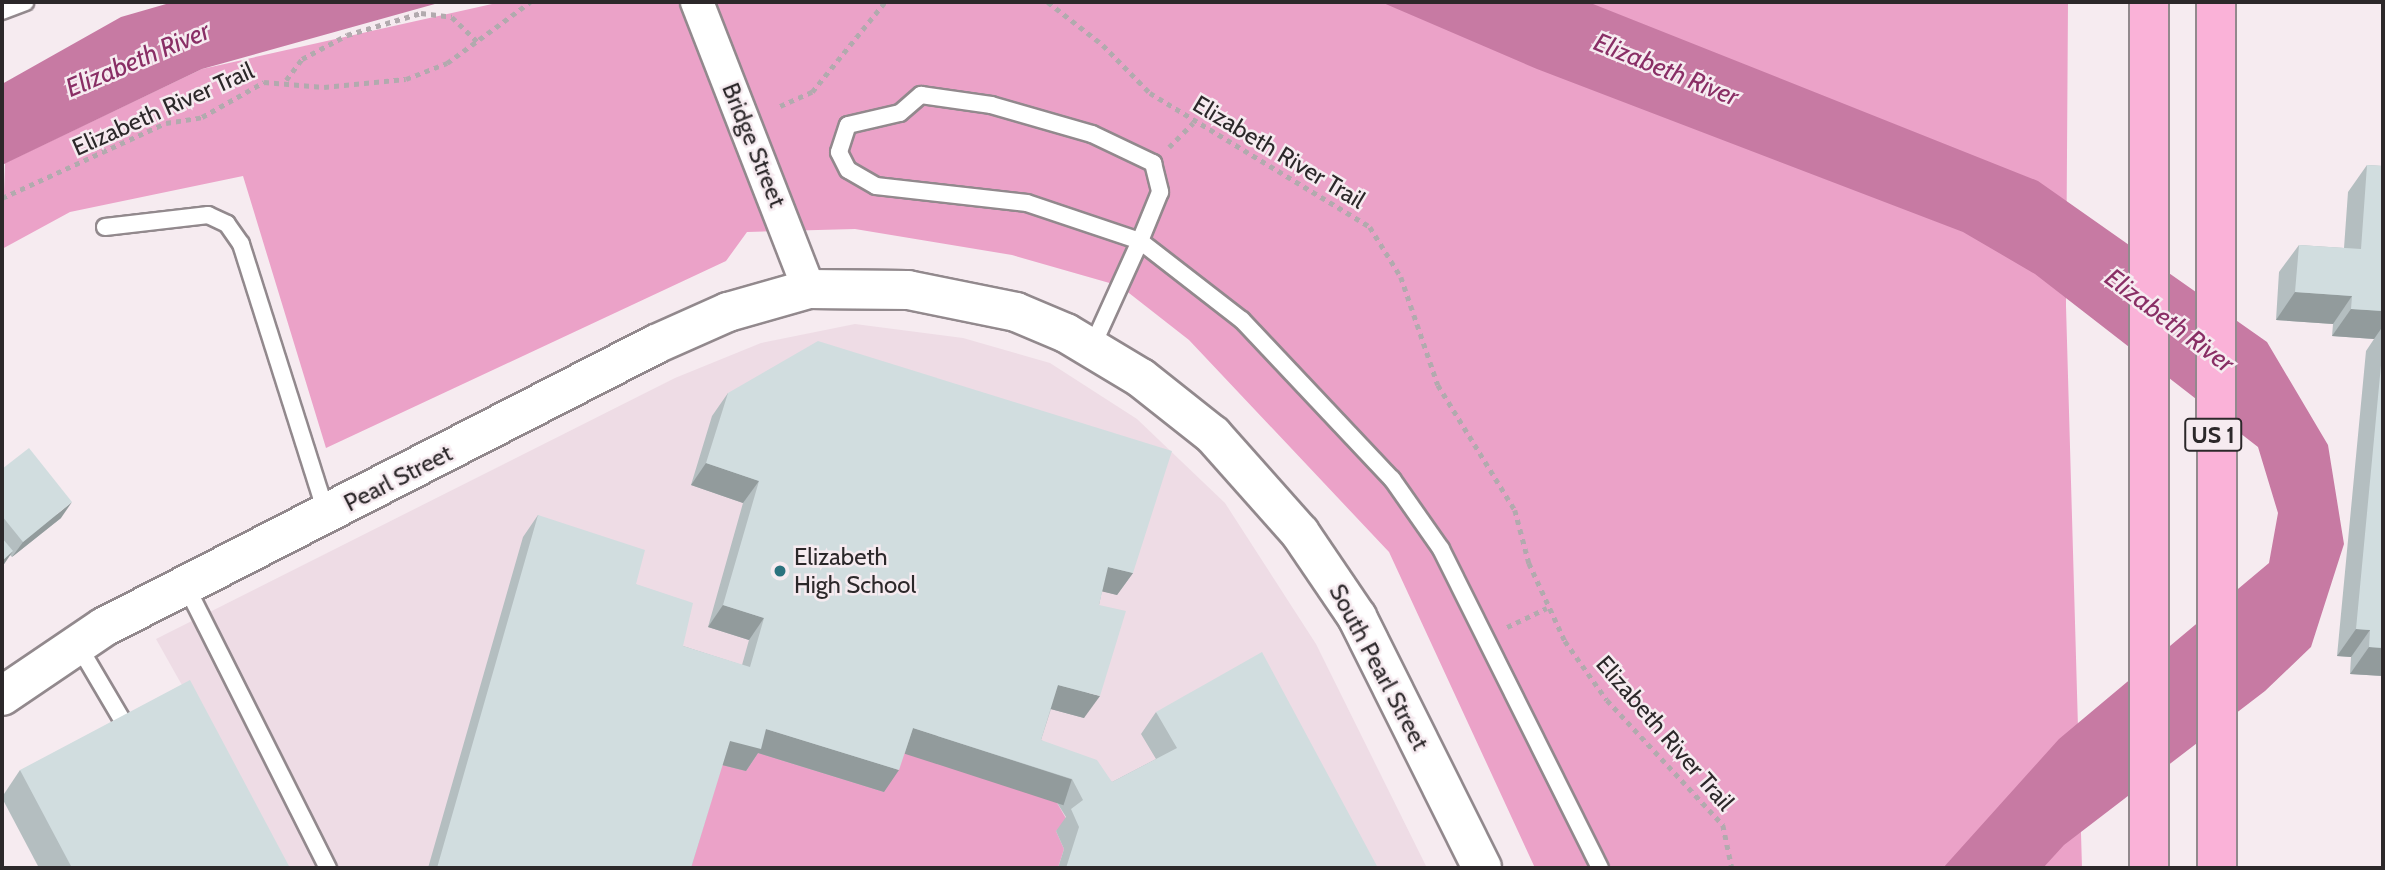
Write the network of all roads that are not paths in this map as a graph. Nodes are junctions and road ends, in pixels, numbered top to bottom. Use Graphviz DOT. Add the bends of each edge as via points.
graph roads {
  1 [pos="24,2"];
  2 [pos="697,2"];
  3 [pos="2149,2"];
  4 [pos="2216,2"];
  5 [pos="2,11"];
  6 [pos="105,227"];
  7 [pos="1140,241"];
  8 [pos="809,289"];
  9 [pos="1093,347"];
  10 [pos="326,515"];
  11 [pos="186,586"];
  12 [pos="77,644"];
  13 [pos="2,696"];
  14 [pos="128,730"];
  15 [pos="328,868"];
  16 [pos="1482,868"];
  17 [pos="1600,868"];
  18 [pos="2149,868"];
  19 [pos="2217,868"];
  1 -- 5 [label="lane"];
  2 -- 8 [label="street, Bridge Street"];
  3 -- 18 [label="highway, US 1"];
  4 -- 19 [label="highway, US 1"];
  6 -- 10 [label="lane" via="208,215 227,223 241,244"];
  7 -- 7 [label="lane" via="1027,203 876,186 848,170 838,138 861,120 900,113 920,95 991,105 1092,134 1153,163 1160,192"];
  7 -- 9 [label="lane"];
  7 -- 17 [label="lane" via="1242,320 1392,479 1441,549"];
  8 -- 9 [label="street, South Pearl Street" via="965,299 1016,312"];
  8 -- 10 [label="street, Pearl Street" via="728,312 656,344"];
  9 -- 16 [label="street, South Pearl Street" via="1213,435 1300,533 1363,628"];
  10 -- 11 [label="street, Pearl Street"];
  11 -- 12 [label="street, Pearl Street"];
  11 -- 15 [label="lane"];
  12 -- 13 [label="street, Pearl Street"];
  12 -- 14 [label="lane"];
}
